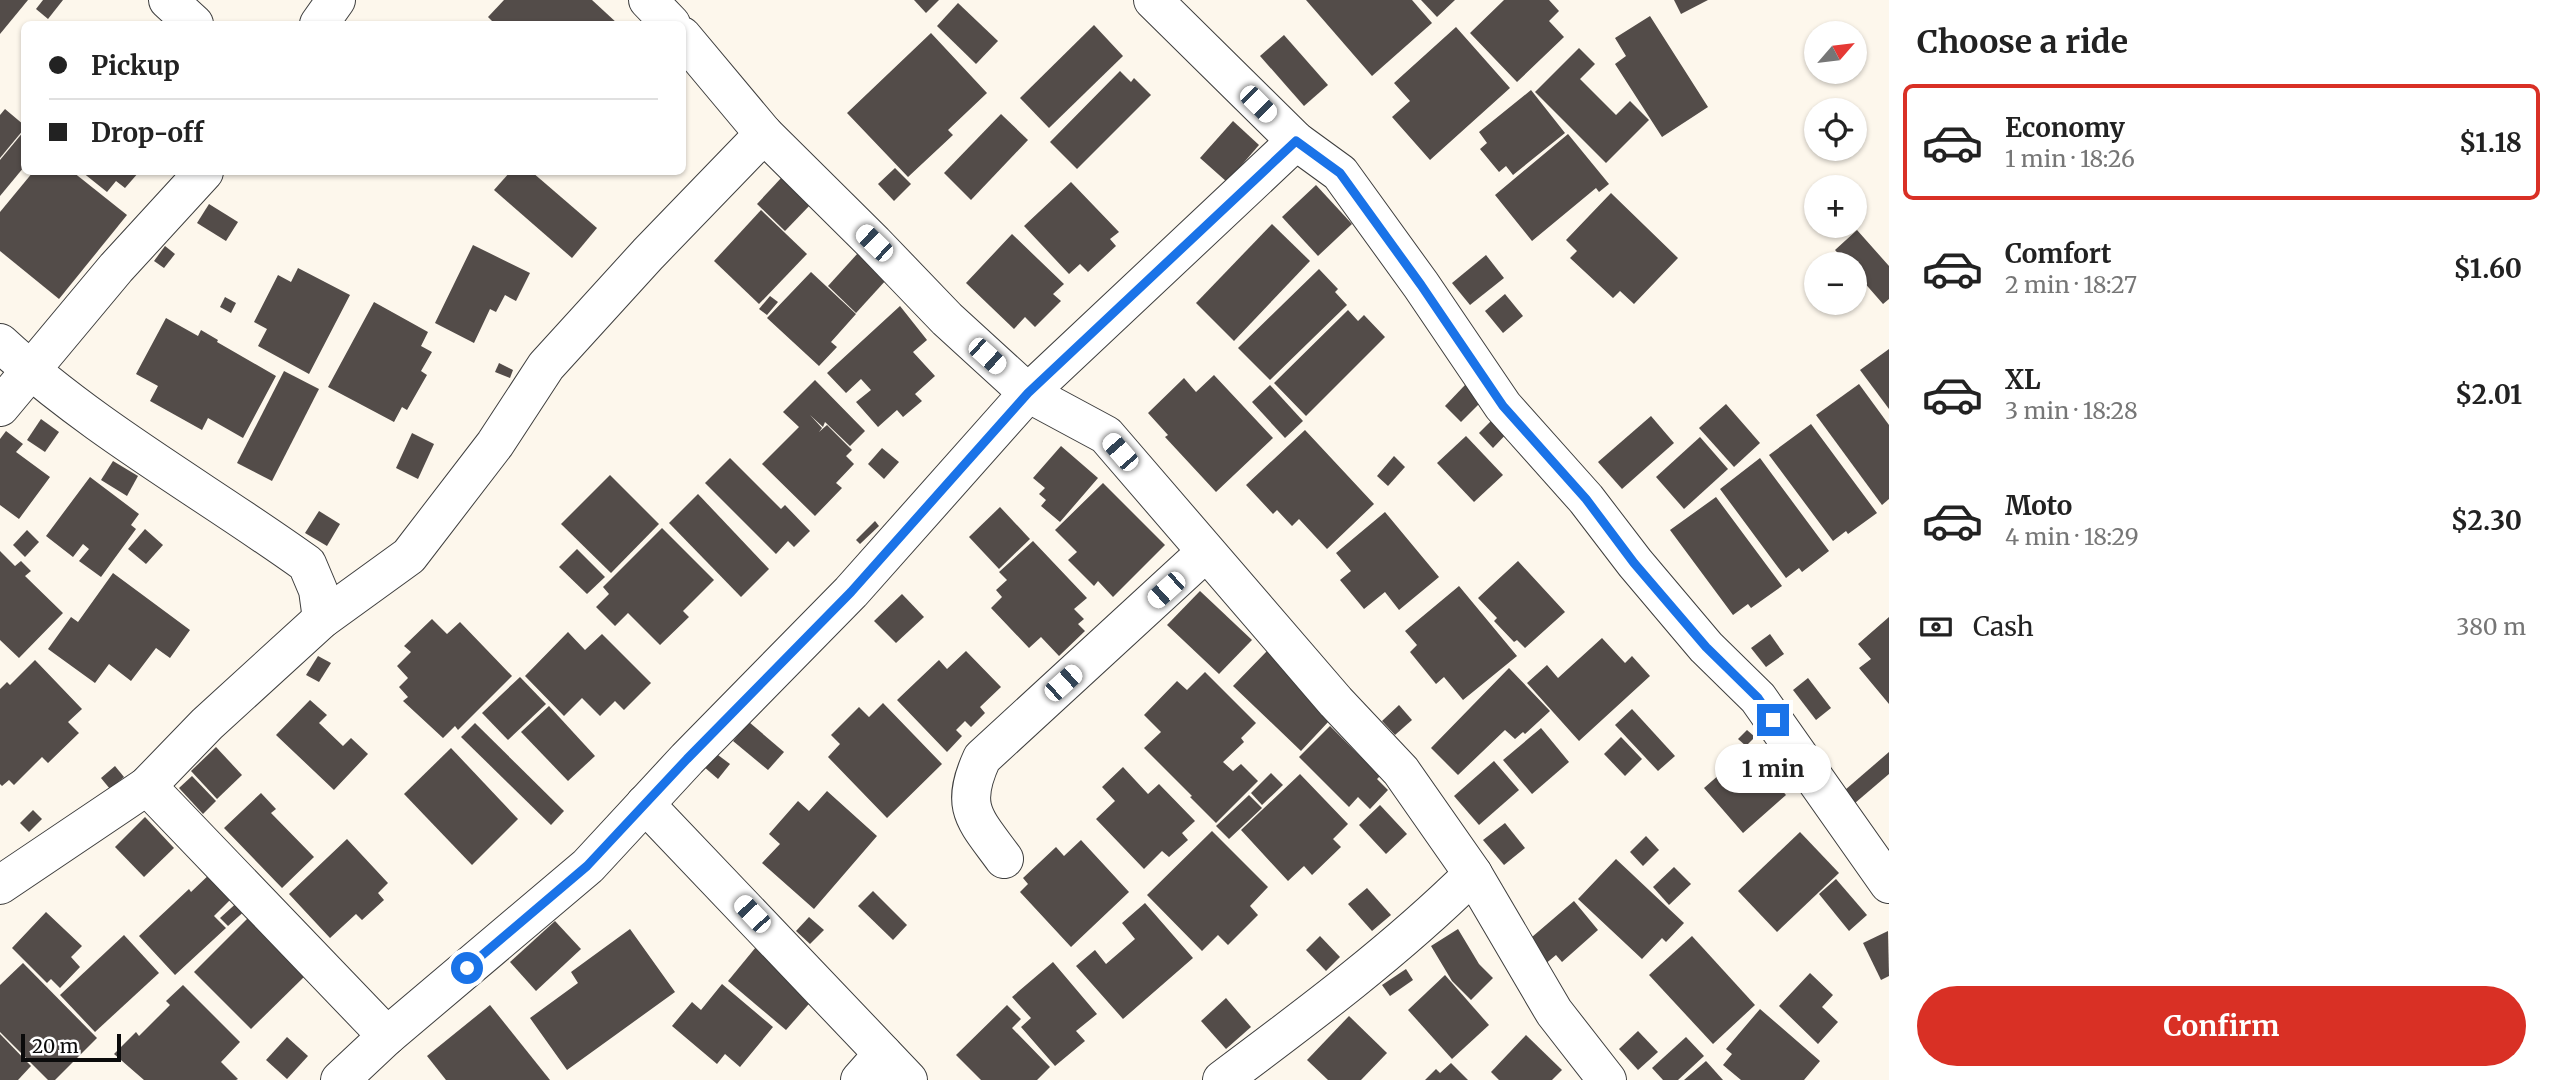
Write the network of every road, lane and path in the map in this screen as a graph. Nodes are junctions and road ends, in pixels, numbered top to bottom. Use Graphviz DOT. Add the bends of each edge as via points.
graph roads {
  1 [pos="168,0"];
  2 [pos="336,0"];
  3 [pos="648,0"];
  4 [pos="1153,0"];
  5 [pos="191,21"];
  6 [pos="321,21"];
  7 [pos="668,21"];
  8 [pos="686,41"];
  9 [pos="764,134"];
  10 [pos="1296,141"];
  11 [pos="201,175"];
  12 [pos="0,343"];
  13 [pos="29,370"];
  14 [pos="1028,393"];
  15 [pos="0,407"];
  16 [pos="1206,552"];
  17 [pos="322,619"];
  18 [pos="147,786"];
  19 [pos="645,804"];
  20 [pos="1004,859"];
  21 [pos="1473,874"];
  22 [pos="1889,884"];
  23 [pos="0,885"];
  24 [pos="387,1036"];
  25 [pos="884,1071"];
  26 [pos="1238,1075"];
  27 [pos="340,1080"];
  28 [pos="1607,1080"];
  1 -- 5 [label="street"];
  2 -- 6 [label="street"];
  3 -- 7 [label="street"];
  4 -- 10 [label="street"];
  8 -- 9 [label="street"];
  9 -- 14 [label="street" via="947,319"];
  9 -- 17 [label="street" via="546,366 495,444 409,556"];
  10 -- 14 [label="street"];
  10 -- 22 [label="street" via="1340,173 1503,406 1586,499 1706,647 1758,698"];
  11 -- 13 [label="street"];
  12 -- 13 [label="street"];
  13 -- 15 [label="street"];
  13 -- 17 [label="street" via="92,420 307,564 318,590"];
  14 -- 16 [label="street" via="1106,435"];
  14 -- 19 [label="street" via="851,592"];
  16 -- 20 [label="street" via="982,758 971,782 972,816"];
  16 -- 21 [label="street" via="1401,771"];
  17 -- 18 [label="street"];
  18 -- 23 [label="street"];
  18 -- 24 [label="street"];
  19 -- 24 [label="street" via="587,866"];
  19 -- 25 [label="street" via="734,895"];
  21 -- 26 [label="street" via="1430,917"];
  21 -- 28 [label="street" via="1553,1012"];
  24 -- 27 [label="street"];
}
